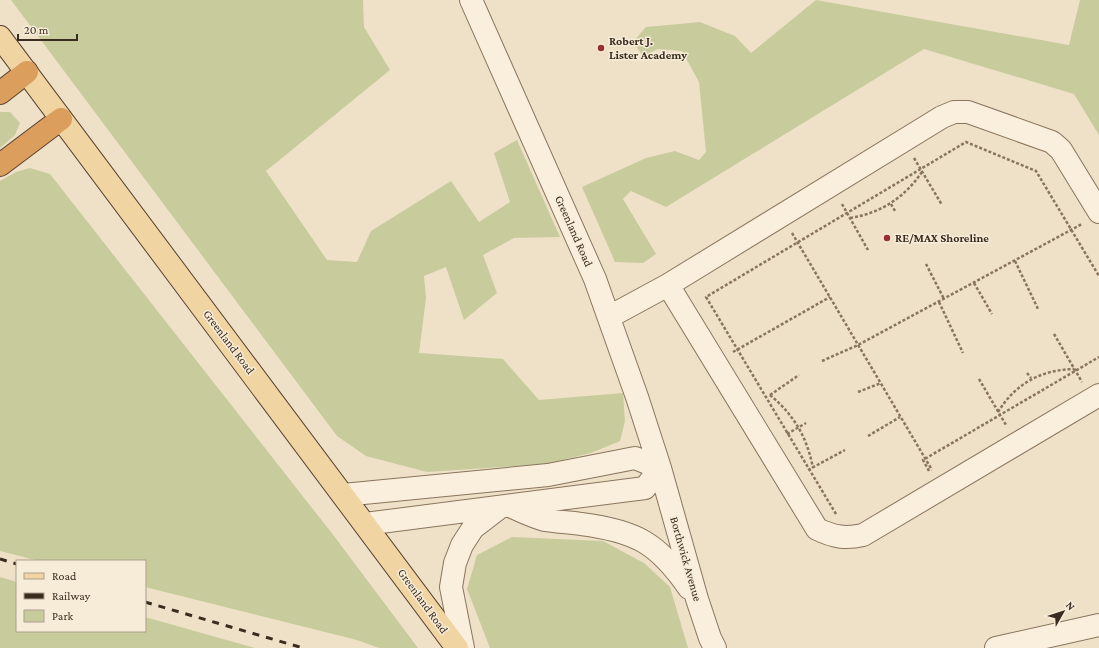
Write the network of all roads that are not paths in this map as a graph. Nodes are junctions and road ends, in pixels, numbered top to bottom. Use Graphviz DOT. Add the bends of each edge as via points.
graph roads {
  1 [pos="475,2"];
  2 [pos="0,37"];
  3 [pos="27,72"];
  4 [pos="0,93"];
  5 [pos="62,119"];
  6 [pos="0,165"];
  7 [pos="1092,217"];
  8 [pos="668,285"];
  9 [pos="609,317"];
  10 [pos="1096,397"];
  11 [pos="660,468"];
  12 [pos="343,495"];
  13 [pos="504,507"];
  14 [pos="365,524"];
  15 [pos="697,599"];
  16 [pos="1099,625"];
  17 [pos="457,648"];
  18 [pos="463,648"];
  19 [pos="715,648"];
  20 [pos="996,648"];
  1 -- 9 [label="street, Greenland Road"];
  2 -- 3 [label="main road, Greenland Road"];
  3 -- 4 [label="highway"];
  3 -- 5 [label="main road, Greenland Road"];
  5 -- 6 [label="highway"];
  5 -- 12 [label="main road, Greenland Road"];
  7 -- 8 [label="street" via="1061,150 1052,142 968,112 954,112"];
  8 -- 9 [label="street"];
  8 -- 10 [label="street" via="817,529 834,537 849,538 863,535 938,483 1017,444"];
  9 -- 11 [label="street, Greenland Road"];
  11 -- 12 [label="street" via="635,458 548,475"];
  11 -- 13 [label="street" via="645,488"];
  11 -- 15 [label="street, Borthwick Avenue"];
  12 -- 14 [label="main road, Greenland Road"];
  13 -- 14 [label="street"];
  13 -- 15 [label="street" via="544,520 619,530 638,537 657,550 675,568"];
  13 -- 18 [label="street" via="473,528 462,545 455,563 452,587"];
  14 -- 17 [label="main road, Greenland Road"];
  15 -- 19 [label="street, Borthwick Avenue"];
  16 -- 20 [label="street"];
}
